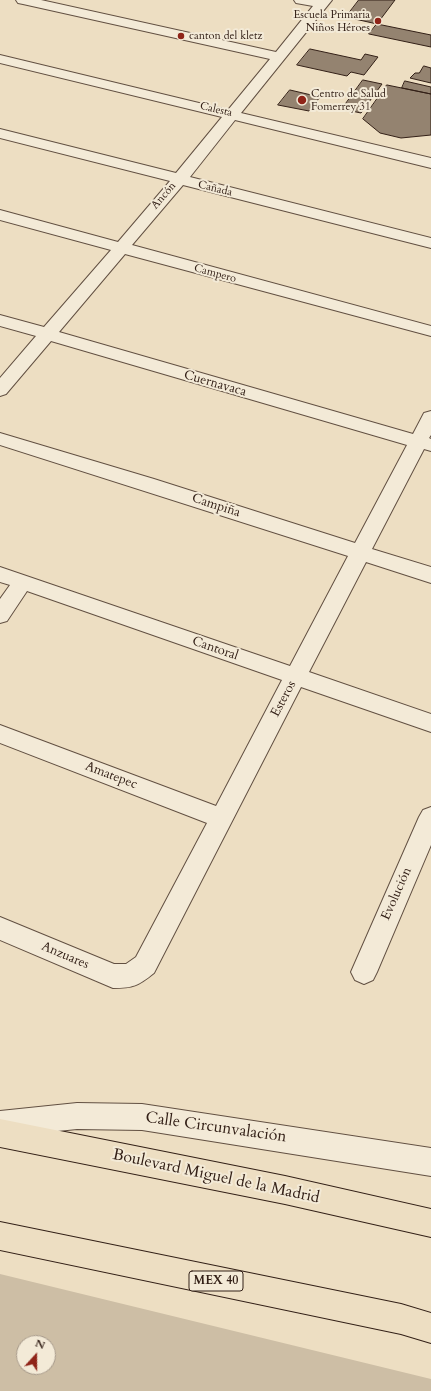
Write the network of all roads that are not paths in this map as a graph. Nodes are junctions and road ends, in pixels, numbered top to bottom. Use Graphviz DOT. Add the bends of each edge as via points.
graph roads {
  1 [pos="23,0"];
  2 [pos="301,0"];
  3 [pos="323,2"];
  4 [pos="280,57"];
  5 [pos="0,59"];
  6 [pos="233,114"];
  7 [pos="0,133"];
  8 [pos="431,163"];
  9 [pos="179,180"];
  10 [pos="0,215"];
  11 [pos="431,243"];
  12 [pos="120,248"];
  13 [pos="0,320"];
  14 [pos="431,331"];
  15 [pos="47,334"];
  16 [pos="0,390"];
  17 [pos="431,418"];
  18 [pos="0,439"];
  19 [pos="424,444"];
  20 [pos="359,552"];
  21 [pos="0,574"];
  22 [pos="431,575"];
  23 [pos="23,582"];
  24 [pos="0,615"];
  25 [pos="295,677"];
  26 [pos="431,723"];
  27 [pos="0,734"];
  28 [pos="431,817"];
  29 [pos="221,818"];
  30 [pos="0,928"];
  31 [pos="364,972"];
  32 [pos="131,976"];
  33 [pos="0,1124"];
  34 [pos="0,1133"];
  35 [pos="431,1162"];
  36 [pos="431,1223"];
  37 [pos="0,1236"];
  38 [pos="431,1328"];
  1 -- 4 [label="street"];
  2 -- 3 [label="street"];
  3 -- 4 [label="street, Ancón"];
  4 -- 6 [label="street, Ancón"];
  5 -- 6 [label="street, Calesta"];
  6 -- 8 [label="street, Calesta"];
  6 -- 9 [label="street, Ancón"];
  7 -- 9 [label="street, Cañada"];
  9 -- 11 [label="street, Cañada"];
  9 -- 12 [label="street, Ancón"];
  10 -- 12 [label="street, Campero"];
  12 -- 14 [label="street, Campero"];
  12 -- 15 [label="street, Ancón"];
  13 -- 15 [label="street, Cuernavaca"];
  15 -- 16 [label="street, Ancón"];
  15 -- 19 [label="street, Cuernavaca"];
  17 -- 19 [label="street, Esteros"];
  18 -- 20 [label="street, Campiña"];
  19 -- 20 [label="street, Esteros"];
  20 -- 22 [label="street, Campiña"];
  20 -- 25 [label="street, Esteros"];
  21 -- 23 [label="street, Cantoral"];
  23 -- 24 [label="street"];
  23 -- 25 [label="street, Cantoral"];
  25 -- 26 [label="street, Cantoral"];
  25 -- 29 [label="street, Esteros"];
  27 -- 29 [label="street, Amatepec"];
  28 -- 31 [label="street, Evolución"];
  29 -- 32 [label="street, Esteros" via="145,965"];
  30 -- 32 [label="street, Anzuares" via="112,976"];
  33 -- 35 [label="street, Calle Circunvalación" via="77,1116 142,1117"];
  34 -- 36 [label="highway, Boulevard Miguel de la Madrid" via="285,1190"];
  37 -- 38 [label="highway, MEX 40" via="400,1319"];
}
